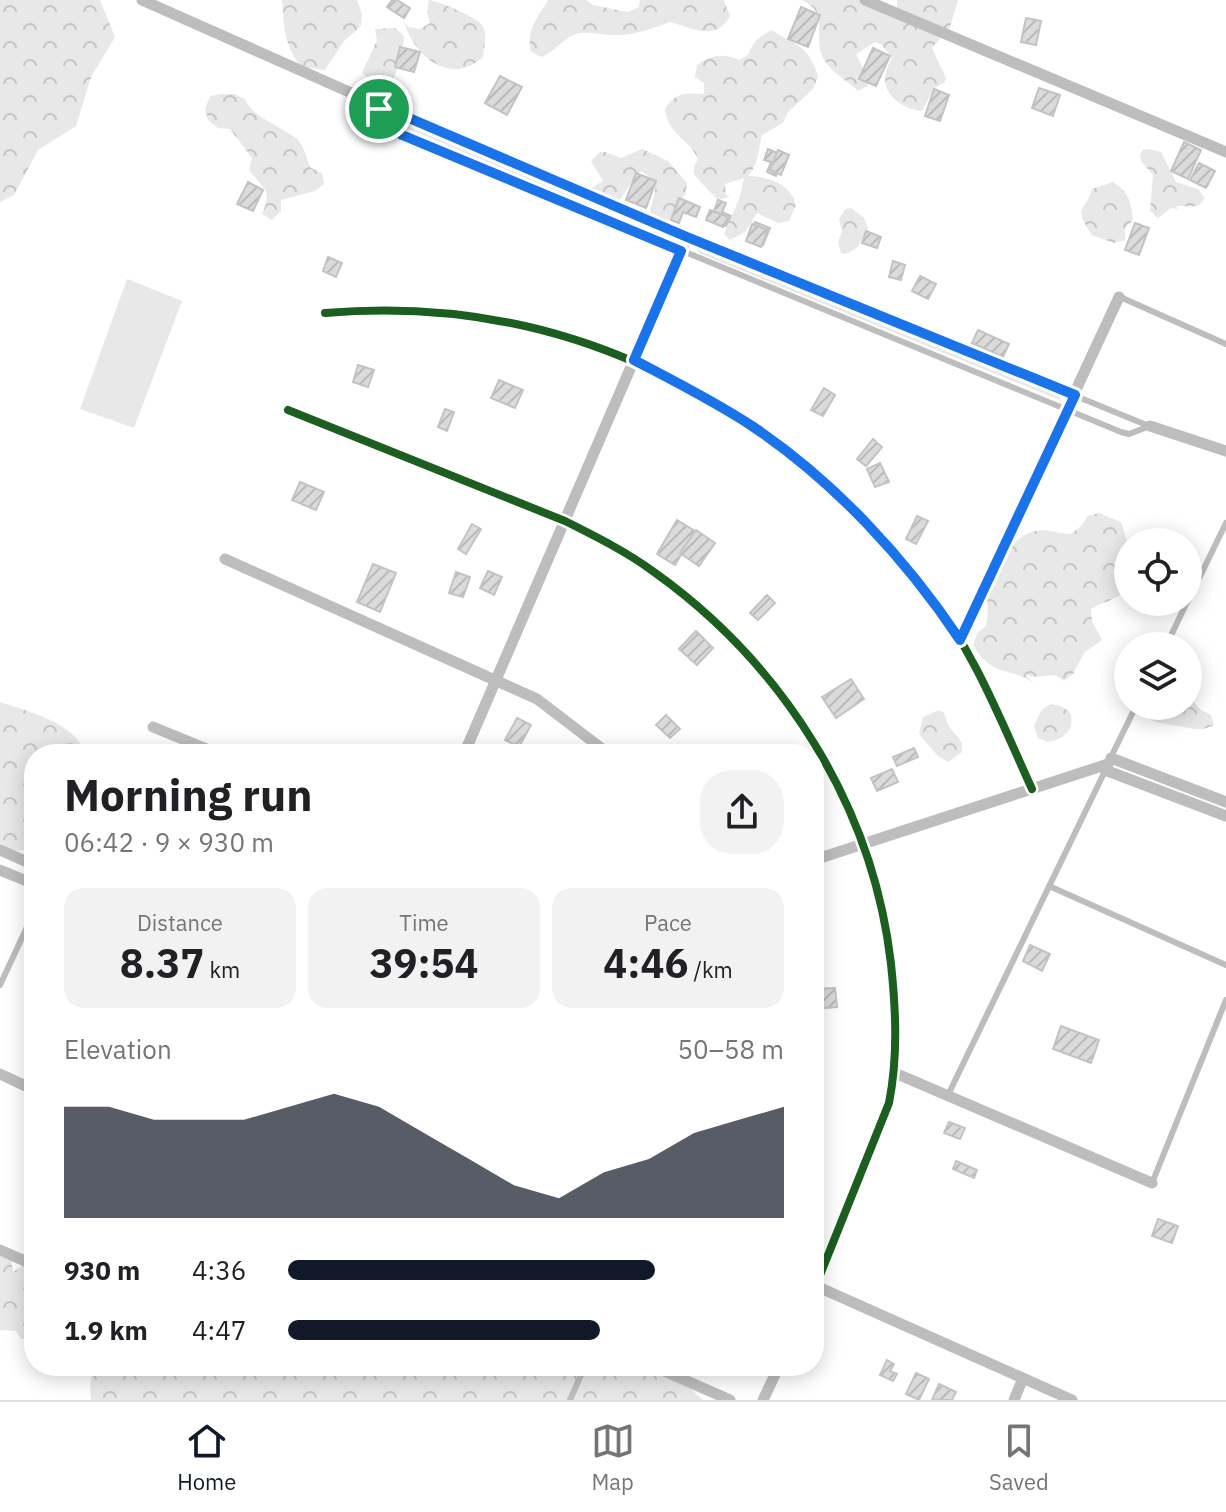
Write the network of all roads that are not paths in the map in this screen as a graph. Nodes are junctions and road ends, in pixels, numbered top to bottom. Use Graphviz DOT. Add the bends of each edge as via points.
graph roads {
  1 [pos="142,0"];
  2 [pos="865,0"];
  3 [pos="374,103"];
  4 [pos="1226,152"];
  5 [pos="687,237"];
  6 [pos="681,251"];
  7 [pos="1119,297"];
  8 [pos="325,313"];
  9 [pos="1226,344"];
  10 [pos="634,360"];
  11 [pos="1075,395"];
  12 [pos="1068,409"];
  13 [pos="288,410"];
  14 [pos="1150,426"];
  15 [pos="1226,451"];
  16 [pos="565,521"];
  17 [pos="1226,523"];
  18 [pos="225,559"];
  19 [pos="1202,572"];
  20 [pos="960,640"];
  21 [pos="496,680"];
  22 [pos="1129,720"];
  23 [pos="153,727"];
  24 [pos="195,744"];
  25 [pos="468,744"];
  26 [pos="596,744"];
  27 [pos="814,744"];
  28 [pos="824,761"];
  29 [pos="1108,764"];
  30 [pos="1032,789"];
  31 [pos="1226,802"];
  32 [pos="1226,816"];
  33 [pos="864,843"];
  34 [pos="0,850"];
  35 [pos="824,857"];
  36 [pos="24,861"];
  37 [pos="0,870"];
  38 [pos="24,880"];
  39 [pos="1049,886"];
  40 [pos="24,933"];
  41 [pos="1226,965"];
  42 [pos="0,985"];
  43 [pos="1226,1000"];
  44 [pos="895,1073"];
  45 [pos="0,1074"];
  46 [pos="24,1085"];
  47 [pos="948,1095"];
  48 [pos="1152,1183"];
  49 [pos="0,1250"];
  50 [pos="24,1258"];
  51 [pos="824,1261"];
  52 [pos="824,1285"];
  53 [pos="581,1376"];
  54 [pos="676,1376"];
  55 [pos="774,1376"];
  56 [pos="1023,1378"];
  57 [pos="570,1400"];
  58 [pos="730,1400"];
  59 [pos="763,1400"];
  60 [pos="1014,1400"];
  61 [pos="1072,1400"];
  1 -- 3 [label="street"];
  2 -- 4 [label="street"];
  3 -- 5 [label="lane"];
  3 -- 6 [label="lane" via="402,135"];
  5 -- 6 [label="street"];
  5 -- 11 [label="lane"];
  6 -- 10 [label="street"];
  6 -- 12 [label="lane"];
  7 -- 9 [label="lane"];
  7 -- 11 [label="street"];
  8 -- 10 [label="street" via="402,309 519,324"];
  10 -- 16 [label="street"];
  10 -- 20 [label="street" via="701,394 802,464 927,591"];
  11 -- 12 [label="street"];
  11 -- 14 [label="lane"];
  12 -- 14 [label="lane" via="1129,434"];
  12 -- 20 [label="street"];
  13 -- 16 [label="street"];
  14 -- 15 [label="street"];
  16 -- 21 [label="street"];
  16 -- 27 [label="street" via="653,571 730,637 794,710"];
  17 -- 19 [label="lane"];
  18 -- 21 [label="street"];
  20 -- 30 [label="street"];
  21 -- 25 [label="street"];
  21 -- 26 [label="street" via="537,699"];
  22 -- 29 [label="lane"];
  23 -- 24 [label="street"];
  28 -- 33 [label="street"];
  29 -- 30 [label="street"];
  29 -- 31 [label="street"];
  29 -- 32 [label="street"];
  29 -- 39 [label="lane"];
  30 -- 33 [label="street"];
  33 -- 35 [label="street"];
  33 -- 44 [label="street" via="888,937 896,1005"];
  34 -- 36 [label="street"];
  37 -- 38 [label="street"];
  39 -- 41 [label="lane"];
  39 -- 47 [label="lane"];
  40 -- 42 [label="lane"];
  43 -- 48 [label="lane"];
  44 -- 47 [label="street"];
  44 -- 51 [label="street" via="889,1103"];
  45 -- 46 [label="street"];
  47 -- 48 [label="street"];
  49 -- 50 [label="street"];
  52 -- 56 [label="street"];
  53 -- 57 [label="lane"];
  54 -- 58 [label="street"];
  55 -- 59 [label="street"];
  56 -- 60 [label="street"];
  56 -- 61 [label="street"];
}
